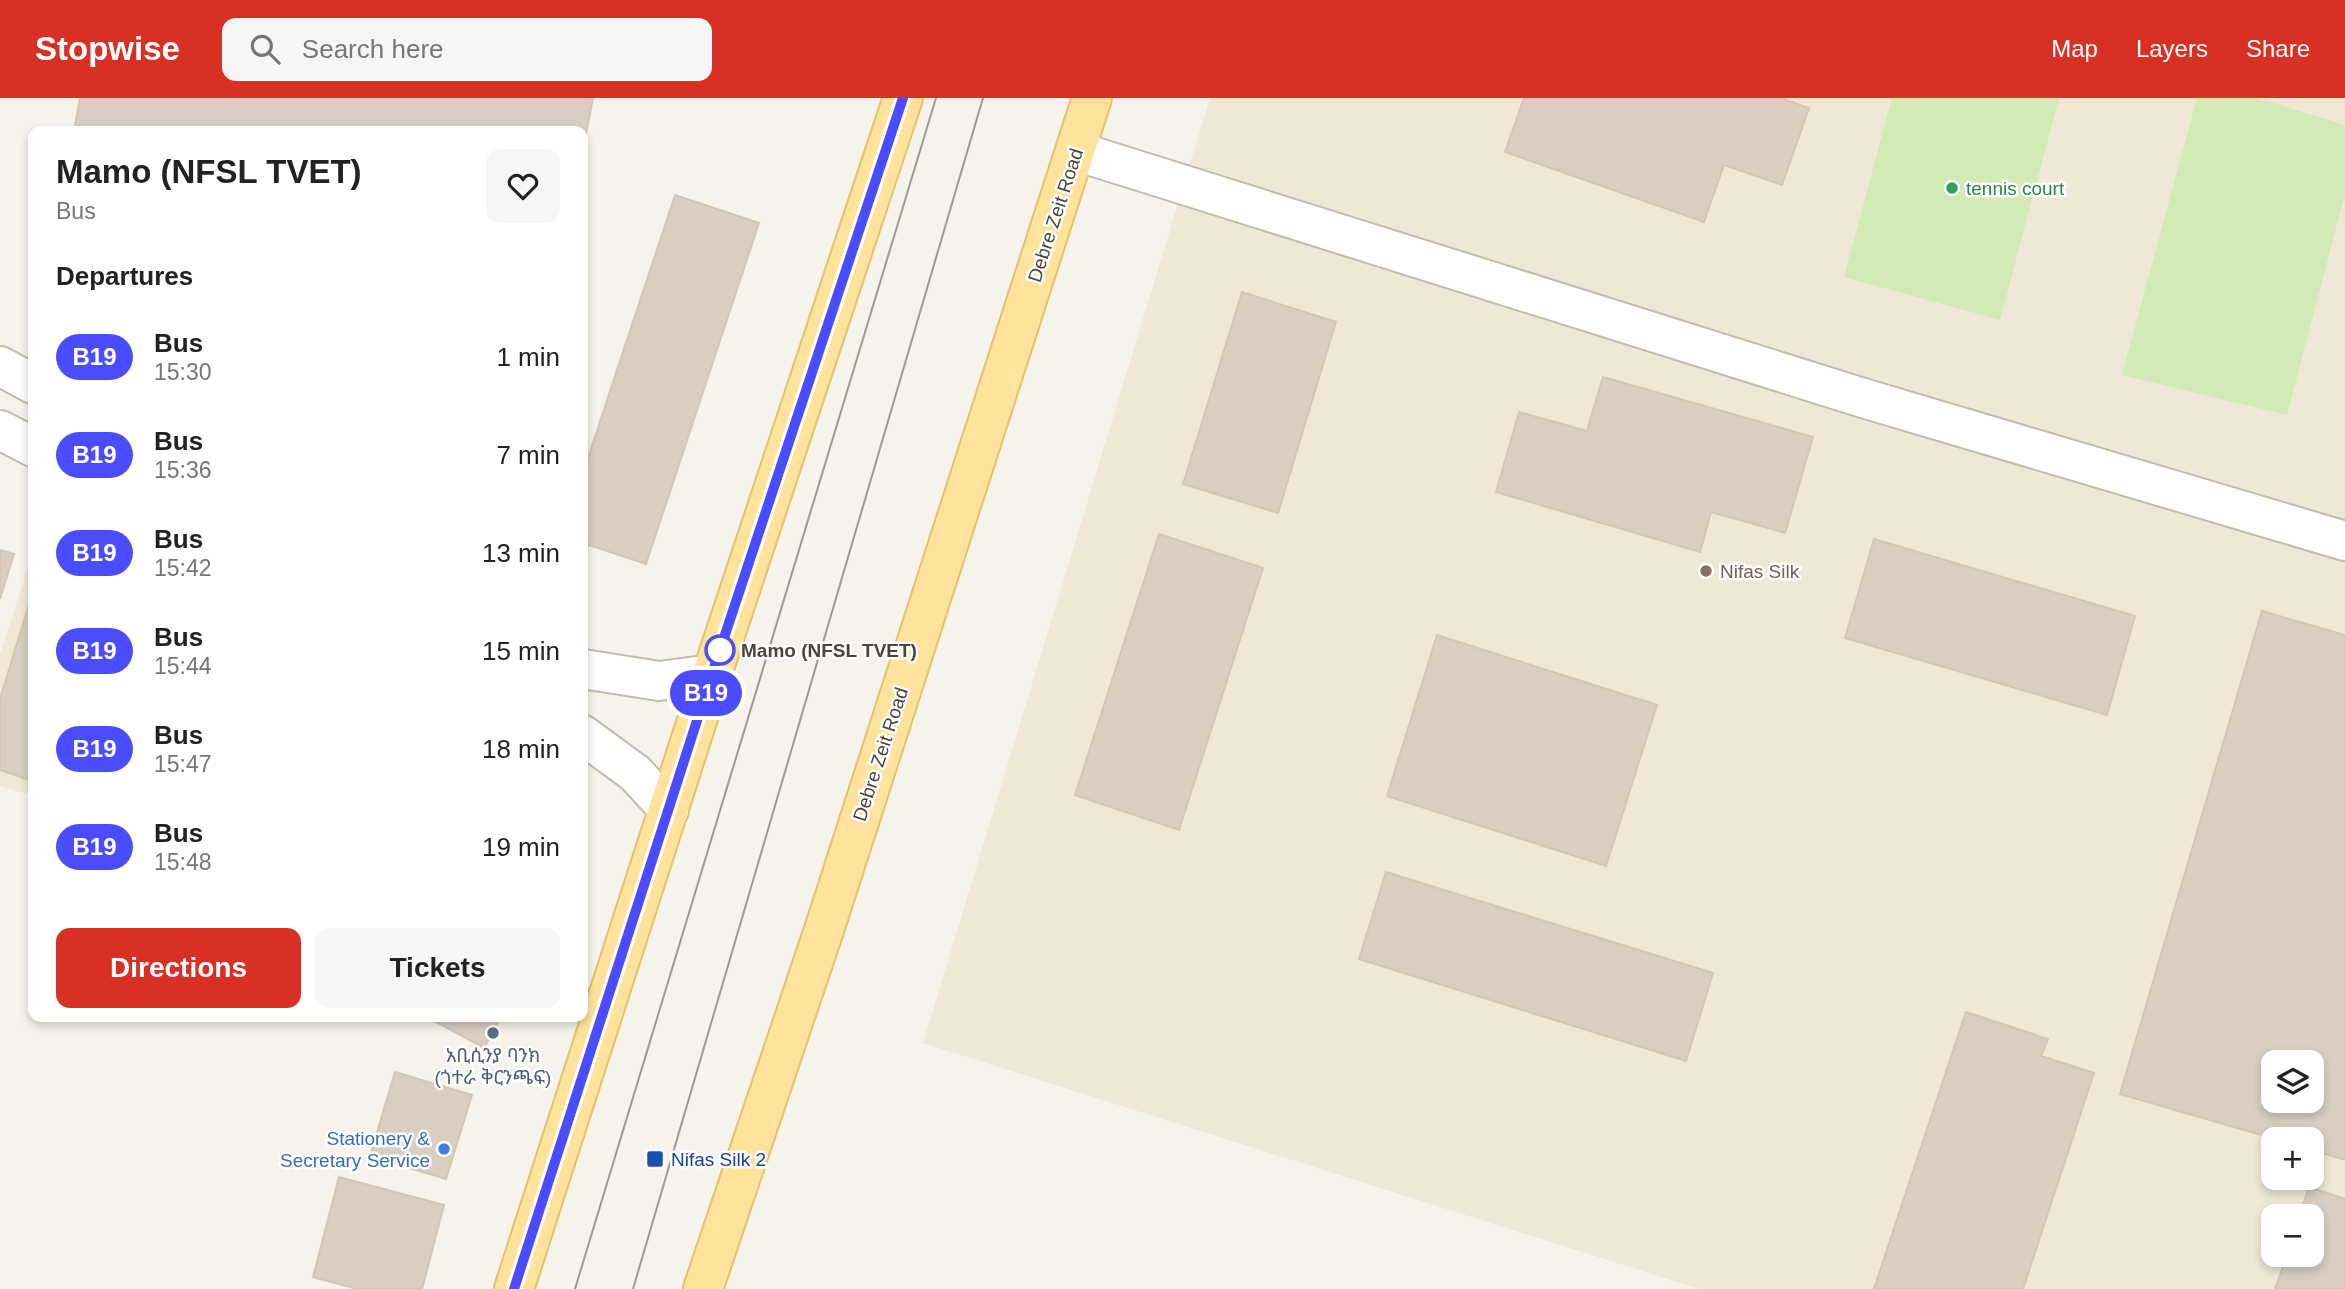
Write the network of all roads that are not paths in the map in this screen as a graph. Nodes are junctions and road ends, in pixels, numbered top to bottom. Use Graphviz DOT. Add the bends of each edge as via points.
graph roads {
  1 [pos="903,98"];
  2 [pos="1092,98"];
  3 [pos="1076,151"];
  4 [pos="0,366"];
  5 [pos="28,381"];
  6 [pos="0,430"];
  7 [pos="28,444"];
  8 [pos="2345,541"];
  9 [pos="588,670"];
  10 [pos="712,674"];
  11 [pos="588,739"];
  12 [pos="669,810"];
  13 [pos="514,1289"];
  14 [pos="703,1289"];
  1 -- 10 [label="main road"];
  2 -- 3 [label="main road, Debre Zeit Road"];
  3 -- 8 [label="street" via="1863,398"];
  3 -- 14 [label="main road, Debre Zeit Road"];
  4 -- 5 [label="street"];
  6 -- 7 [label="street"];
  9 -- 10 [label="street" via="659,681"];
  10 -- 12 [label="main road"];
  11 -- 12 [label="street" via="635,773"];
  12 -- 13 [label="main road"];
}
